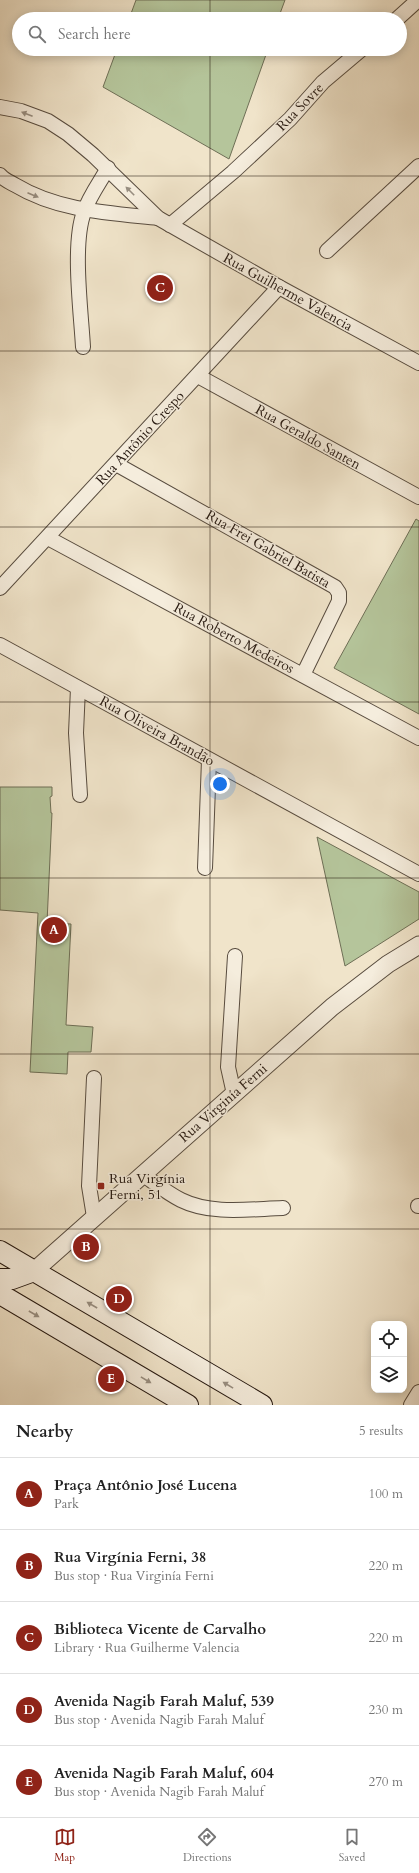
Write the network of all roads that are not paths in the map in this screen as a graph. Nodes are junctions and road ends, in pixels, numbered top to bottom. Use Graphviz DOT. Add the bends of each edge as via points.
graph roads {
  1 [pos="418,0"];
  2 [pos="405,12"];
  3 [pos="354,56"];
  4 [pos="0,107"];
  5 [pos="419,166"];
  6 [pos="108,168"];
  7 [pos="0,175"];
  8 [pos="84,210"];
  9 [pos="164,222"];
  10 [pos="327,251"];
  11 [pos="279,287"];
  12 [pos="83,347"];
  13 [pos="419,363"];
  14 [pos="198,376"];
  15 [pos="116,464"];
  16 [pos="419,497"];
  17 [pos="48,538"];
  18 [pos="0,588"];
  19 [pos="0,645"];
  20 [pos="303,675"];
  21 [pos="78,688"];
  22 [pos="419,738"];
  23 [pos="210,760"];
  24 [pos="80,795"];
  25 [pos="205,868"];
  26 [pos="419,874"];
  27 [pos="419,945"];
  28 [pos="235,956"];
  29 [pos="94,1078"];
  30 [pos="234,1094"];
  31 [pos="142,1174"];
  32 [pos="283,1208"];
  33 [pos="94,1216"];
  34 [pos="0,1251"];
  35 [pos="34,1271"];
  36 [pos="0,1279"];
  37 [pos="0,1294"];
  38 [pos="419,1392"];
  39 [pos="188,1405"];
  40 [pos="262,1405"];
  41 [pos="411,1405"];
  1 -- 2 [label="street"];
  3 -- 9 [label="street, Rua Sovre" via="323,82 290,119 239,166"];
  6 -- 4 [label="street, Rua Guilherme Valencia, one-way" via="68,134 48,121 21,111"];
  5 -- 10 [label="street"];
  6 -- 8 [label="street"];
  9 -- 6 [label="street, Rua Guilherme Valencia, one-way"];
  7 -- 8 [label="street, Rua Guilherme Valencia, one-way" via="26,192"];
  8 -- 9 [label="street, Rua Guilherme Valencia"];
  8 -- 12 [label="street" via="80,225 79,259"];
  9 -- 11 [label="street, Rua Guilherme Valencia"];
  11 -- 13 [label="street, Rua Guilherme Valencia"];
  11 -- 14 [label="street, Rua Antônio Crespo"];
  14 -- 15 [label="street, Rua Antônio Crespo"];
  14 -- 16 [label="street, Rua Geraldo Santen"];
  15 -- 17 [label="street, Rua Antônio Crespo"];
  15 -- 20 [label="street, Rua Frei Gabriel Batista" via="334,587 339,593 339,601"];
  17 -- 18 [label="street, Rua Antônio Crespo"];
  17 -- 20 [label="street, Rua Roberto Medeiros"];
  19 -- 21 [label="street, Rua Oliveira Brandão"];
  20 -- 22 [label="street, Rua Roberto Medeiros"];
  21 -- 23 [label="street, Rua Oliveira Brandão"];
  21 -- 24 [label="street" via="76,732"];
  23 -- 25 [label="street"];
  23 -- 26 [label="street, Rua Oliveira Brandão"];
  27 -- 30 [label="street, Rua Virginía Ferni" via="388,964 332,1007"];
  28 -- 30 [label="street" via="228,1067"];
  29 -- 33 [label="street" via="89,1186"];
  30 -- 31 [label="street, Rua Virginía Ferni"];
  31 -- 32 [label="street" via="175,1196 195,1205 212,1209"];
  31 -- 33 [label="street, Rua Virginía Ferni"];
  33 -- 35 [label="street, Rua Virginía Ferni"];
  34 -- 35 [label="main road"];
  35 -- 36 [label="main road" via="12,1279"];
  40 -- 35 [label="main road, one-way"];
  37 -- 39 [label="main road, one-way"];
  38 -- 41 [label="street"];
}
